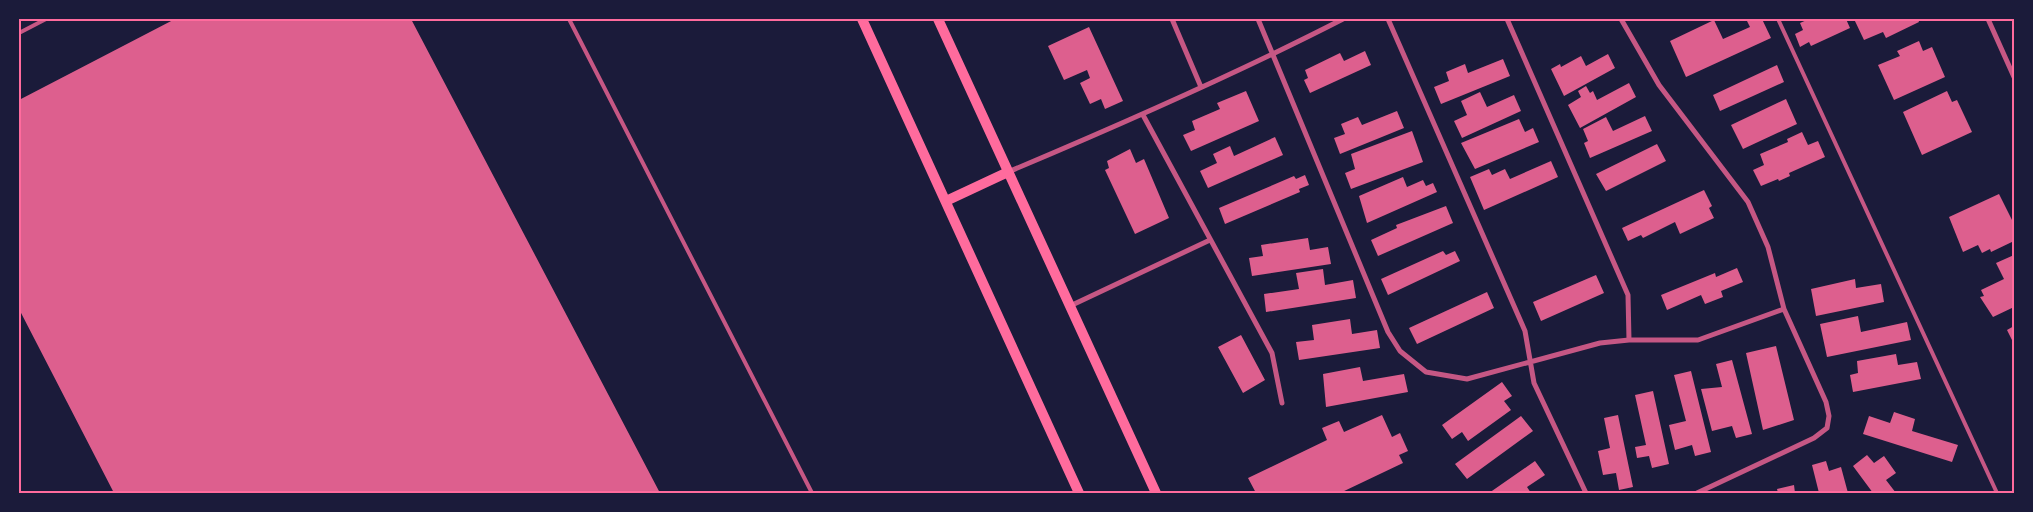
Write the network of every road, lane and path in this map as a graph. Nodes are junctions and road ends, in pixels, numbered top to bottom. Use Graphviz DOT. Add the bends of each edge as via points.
graph roads {
  1 [pos="46,19"];
  2 [pos="569,19"];
  3 [pos="862,19"];
  4 [pos="938,19"];
  5 [pos="1172,19"];
  6 [pos="1258,19"];
  7 [pos="1343,19"];
  8 [pos="1388,19"];
  9 [pos="1507,19"];
  10 [pos="1621,19"];
  11 [pos="1778,19"];
  12 [pos="1988,19"];
  13 [pos="19,33"];
  14 [pos="1274,55"];
  15 [pos="2014,76"];
  16 [pos="1201,87"];
  17 [pos="1143,115"];
  18 [pos="1008,172"];
  19 [pos="946,201"];
  20 [pos="1210,240"];
  21 [pos="1070,306"];
  22 [pos="1784,309"];
  23 [pos="1629,340"];
  24 [pos="1530,362"];
  25 [pos="1282,403"];
  26 [pos="812,493"];
  27 [pos="1079,493"];
  28 [pos="1156,493"];
  29 [pos="1586,493"];
  30 [pos="1697,493"];
  31 [pos="1996,493"];
  1 -- 13 [label="lane"];
  2 -- 26 [label="lane"];
  3 -- 19 [label="main road"];
  4 -- 18 [label="main road"];
  5 -- 16 [label="street"];
  6 -- 14 [label="street"];
  7 -- 14 [label="street"];
  8 -- 24 [label="street" via="1525,331"];
  9 -- 23 [label="street" via="1628,295"];
  10 -- 22 [label="street" via="1659,85 1748,202 1768,247"];
  11 -- 31 [label="lane"];
  12 -- 15 [label="street"];
  14 -- 16 [label="street"];
  14 -- 24 [label="street" via="1388,332 1400,351 1426,372 1466,379"];
  16 -- 17 [label="street"];
  17 -- 18 [label="street"];
  17 -- 20 [label="street"];
  18 -- 19 [label="main road"];
  18 -- 21 [label="main road"];
  19 -- 27 [label="main road"];
  20 -- 21 [label="street"];
  20 -- 25 [label="street" via="1272,353"];
  21 -- 28 [label="main road"];
  22 -- 23 [label="street" via="1698,340"];
  22 -- 30 [label="street" via="1826,402 1827,428 1814,438"];
  23 -- 24 [label="street" via="1600,343"];
  24 -- 29 [label="street" via="1534,383"];
}
